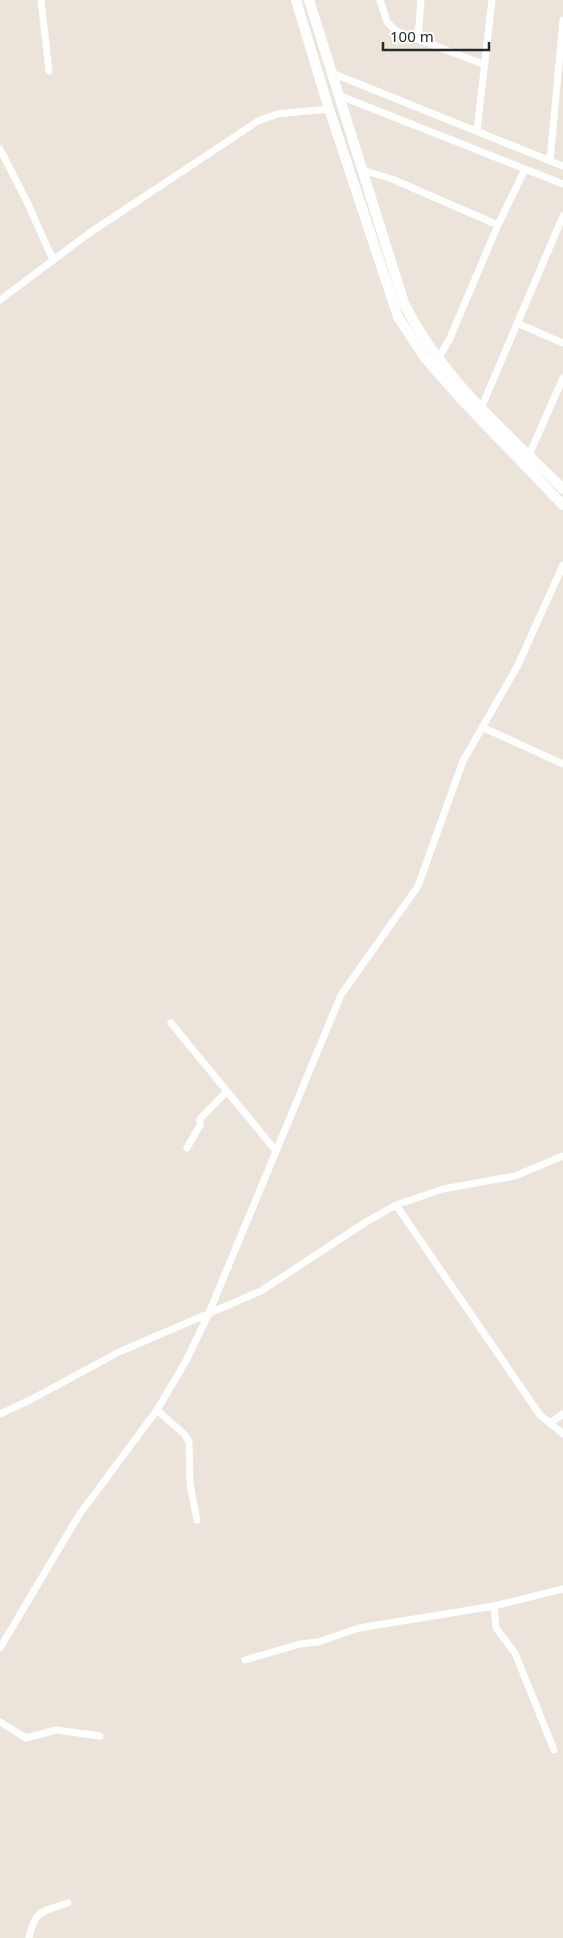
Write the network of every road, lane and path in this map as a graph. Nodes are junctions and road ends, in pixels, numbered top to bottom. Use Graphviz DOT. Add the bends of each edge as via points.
graph roads {
  1 [pos="41,0"];
  2 [pos="296,0"];
  3 [pos="309,0"];
  4 [pos="380,0"];
  5 [pos="421,0"];
  6 [pos="492,0"];
  7 [pos="563,20"];
  8 [pos="418,39"];
  9 [pos="483,64"];
  10 [pos="49,71"];
  11 [pos="332,73"];
  12 [pos="338,94"];
  13 [pos="329,109"];
  14 [pos="477,131"];
  15 [pos="0,149"];
  16 [pos="550,160"];
  17 [pos="563,166"];
  18 [pos="525,169"];
  19 [pos="362,170"];
  20 [pos="563,184"];
  21 [pos="563,216"];
  22 [pos="498,225"];
  23 [pos="52,260"];
  24 [pos="0,300"];
  25 [pos="517,324"];
  26 [pos="563,343"];
  27 [pos="439,358"];
  28 [pos="563,378"];
  29 [pos="482,406"];
  30 [pos="529,454"];
  31 [pos="563,489"];
  32 [pos="563,505"];
  33 [pos="563,566"];
  34 [pos="482,727"];
  35 [pos="563,764"];
  36 [pos="170,1022"];
  37 [pos="227,1091"];
  38 [pos="187,1148"];
  39 [pos="276,1151"];
  40 [pos="563,1156"];
  41 [pos="396,1205"];
  42 [pos="208,1314"];
  43 [pos="157,1410"];
  44 [pos="0,1414"];
  45 [pos="563,1414"];
  46 [pos="550,1424"];
  47 [pos="563,1434"];
  48 [pos="197,1520"];
  49 [pos="563,1590"];
  50 [pos="494,1606"];
  51 [pos="0,1648"];
  52 [pos="245,1660"];
  53 [pos="0,1722"];
  54 [pos="100,1736"];
  55 [pos="554,1750"];
  56 [pos="68,1903"];
  57 [pos="29,1938"];
  1 -- 10 [label="street"];
  2 -- 13 [label="street"];
  3 -- 11 [label="street"];
  4 -- 8 [label="street" via="388,22 396,31"];
  5 -- 8 [label="street"];
  6 -- 9 [label="street"];
  7 -- 16 [label="street"];
  8 -- 9 [label="street"];
  9 -- 14 [label="street"];
  11 -- 12 [label="street"];
  11 -- 14 [label="street"];
  12 -- 18 [label="street"];
  12 -- 19 [label="street"];
  13 -- 23 [label="street" via="277,114 258,121"];
  13 -- 32 [label="street" via="398,317 425,358"];
  14 -- 16 [label="street"];
  15 -- 23 [label="street"];
  16 -- 17 [label="street"];
  18 -- 20 [label="street"];
  18 -- 22 [label="street"];
  19 -- 22 [label="street" via="392,179"];
  19 -- 27 [label="street" via="404,303 423,338"];
  21 -- 25 [label="street"];
  22 -- 27 [label="street"];
  23 -- 24 [label="street"];
  25 -- 26 [label="street"];
  25 -- 29 [label="street"];
  27 -- 29 [label="street"];
  28 -- 30 [label="street"];
  29 -- 30 [label="street"];
  30 -- 31 [label="street"];
  33 -- 34 [label="street" via="518,665"];
  34 -- 35 [label="street"];
  34 -- 39 [label="street" via="463,762 418,886 341,995"];
  36 -- 37 [label="street"];
  37 -- 38 [label="street" via="200,1119"];
  37 -- 39 [label="street"];
  39 -- 42 [label="street"];
  40 -- 41 [label="street" via="515,1176 444,1189"];
  41 -- 42 [label="street" via="261,1291"];
  41 -- 46 [label="street" via="540,1415"];
  42 -- 43 [label="street" via="186,1361"];
  42 -- 44 [label="street" via="119,1352"];
  43 -- 48 [label="street" via="185,1434 189,1442 190,1484"];
  43 -- 51 [label="street" via="79,1515"];
  45 -- 46 [label="street"];
  46 -- 47 [label="street"];
  49 -- 50 [label="street"];
  50 -- 52 [label="street" via="359,1628"];
  50 -- 55 [label="street" via="496,1628 515,1653"];
  53 -- 54 [label="street" via="26,1738 56,1730"];
  56 -- 57 [label="street" via="36,1916"];
}
